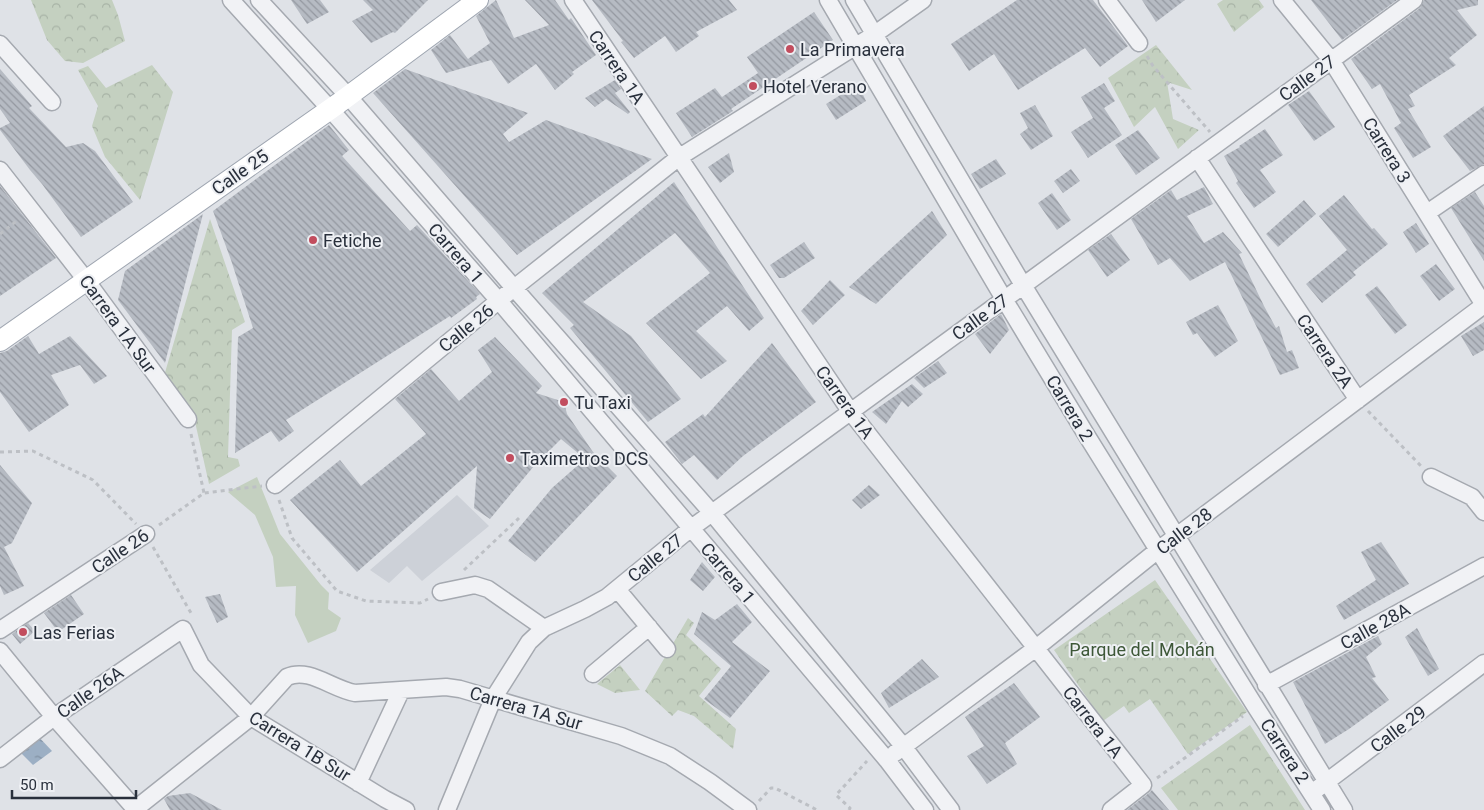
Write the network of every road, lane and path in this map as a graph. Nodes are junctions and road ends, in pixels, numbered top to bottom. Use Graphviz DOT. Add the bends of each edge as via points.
graph roads {
  1 [pos="231,0"];
  2 [pos="259,0"];
  3 [pos="478,0"];
  4 [pos="573,0"];
  5 [pos="828,0"];
  6 [pos="854,0"];
  7 [pos="923,0"];
  8 [pos="1107,0"];
  9 [pos="1282,0"];
  10 [pos="1414,0"];
  11 [pos="875,34"];
  12 [pos="1139,43"];
  13 [pos="0,44"];
  14 [pos="856,46"];
  15 [pos="1331,60"];
  16 [pos="348,96"];
  17 [pos="52,102"];
  18 [pos="330,109"];
  19 [pos="1219,142"];
  20 [pos="678,158"];
  21 [pos="1197,158"];
  22 [pos="0,170"];
  23 [pos="1484,174"];
  24 [pos="32,210"];
  25 [pos="1427,213"];
  26 [pos="0,234"];
  27 [pos="86,280"];
  28 [pos="1023,286"];
  29 [pos="514,288"];
  30 [pos="1004,300"];
  31 [pos="499,302"];
  32 [pos="1484,305"];
  33 [pos="0,341"];
  34 [pos="1358,400"];
  35 [pos="850,412"];
  36 [pos="188,419"];
  37 [pos="1106,422"];
  38 [pos="1087,436"];
  39 [pos="0,452"];
  40 [pos="1431,477"];
  41 [pos="275,485"];
  42 [pos="204,493"];
  43 [pos="1484,512"];
  44 [pos="712,513"];
  45 [pos="519,518"];
  46 [pos="690,529"];
  47 [pos="146,534"];
  48 [pos="1176,536"];
  49 [pos="1158,550"];
  50 [pos="1484,566"];
  51 [pos="462,572"];
  52 [pos="617,589"];
  53 [pos="441,592"];
  54 [pos="649,627"];
  55 [pos="544,628"];
  56 [pos="182,629"];
  57 [pos="0,630"];
  58 [pos="1036,648"];
  59 [pos="667,649"];
  60 [pos="0,651"];
  61 [pos="1484,664"];
  62 [pos="593,674"];
  63 [pos="1266,685"];
  64 [pos="401,691"];
  65 [pos="493,699"];
  66 [pos="1255,706"];
  67 [pos="54,717"];
  68 [pos="251,717"];
  69 [pos="903,746"];
  70 [pos="882,755"];
  71 [pos="0,759"];
  72 [pos="358,782"];
  73 [pos="1326,783"];
  74 [pos="1143,785"];
  75 [pos="1311,792"];
  76 [pos="753,806"];
  77 [pos="135,810"];
  78 [pos="406,810"];
  79 [pos="447,810"];
  80 [pos="817,810"];
  81 [pos="849,810"];
  82 [pos="924,810"];
  83 [pos="951,810"];
  84 [pos="1111,810"];
  85 [pos="1322,810"];
  86 [pos="1344,810"];
  1 -- 18 [label="street, Carrera 1"];
  2 -- 16 [label="street, Carrera 1"];
  3 -- 16 [label="main road, Calle 25"];
  4 -- 20 [label="street, Carrera 1A"];
  5 -- 14 [label="street, Carrera 2"];
  6 -- 11 [label="street, Carrera 2"];
  7 -- 11 [label="street, Calle 26"];
  8 -- 12 [label="street"];
  9 -- 15 [label="street, Carrera 3"];
  10 -- 15 [label="street, Calle 27"];
  11 -- 14 [label="street, Calle 26"];
  11 -- 28 [label="street, Carrera 2"];
  12 -- 19 [label="path" via="1153,66"];
  13 -- 17 [label="street"];
  14 -- 20 [label="street, Calle 26"];
  14 -- 30 [label="street, Carrera 2"];
  15 -- 19 [label="street, Calle 27"];
  15 -- 25 [label="street, Carrera 3"];
  16 -- 18 [label="main road, Calle 25"];
  16 -- 29 [label="street, Carrera 1"];
  18 -- 27 [label="main road, Calle 25"];
  18 -- 31 [label="street, Carrera 1"];
  19 -- 21 [label="street, Calle 27"];
  20 -- 29 [label="street, Calle 26"];
  20 -- 35 [label="street, Carrera 1A"];
  21 -- 28 [label="street, Calle 27"];
  21 -- 34 [label="street, Carrera 2A"];
  22 -- 24 [label="street, Carrera 1A Sur"];
  23 -- 25 [label="street"];
  24 -- 26 [label="path"];
  24 -- 27 [label="street, Carrera 1A Sur"];
  25 -- 32 [label="street, Carrera 3"];
  27 -- 33 [label="main road, Calle 25"];
  27 -- 36 [label="street, Carrera 1A Sur"];
  28 -- 30 [label="street, Calle 27"];
  28 -- 37 [label="street, Carrera 2"];
  29 -- 31 [label="street, Calle 26"];
  29 -- 44 [label="street, Carrera 1"];
  30 -- 35 [label="street, Calle 27"];
  30 -- 38 [label="street, Carrera 2"];
  31 -- 41 [label="street, Calle 26"];
  31 -- 46 [label="street, Carrera 1"];
  32 -- 34 [label="street, Calle 28"];
  34 -- 40 [label="path, Carrera 2A"];
  34 -- 48 [label="street, Calle 28"];
  35 -- 44 [label="street, Calle 27"];
  35 -- 58 [label="street, Carrera 1A"];
  36 -- 42 [label="path"];
  37 -- 38 [label="street"];
  37 -- 48 [label="street, Carrera 2"];
  38 -- 49 [label="street, Carrera 2"];
  39 -- 47 [label="path" via="33,451 93,480"];
  40 -- 43 [label="street" via="1472,497"];
  41 -- 42 [label="path, Calle 26"];
  41 -- 53 [label="path" via="292,538 338,591 366,601 420,604"];
  42 -- 47 [label="path, Calle 26"];
  44 -- 46 [label="street, Calle 27"];
  44 -- 69 [label="street, Carrera 1"];
  45 -- 51 [label="path"];
  46 -- 52 [label="street, Calle 27"];
  46 -- 70 [label="street, Carrera 1"];
  47 -- 56 [label="path" via="191,613"];
  47 -- 57 [label="street, Calle 26"];
  48 -- 49 [label="street, Calle 28"];
  48 -- 63 [label="street, Carrera 2"];
  49 -- 58 [label="street, Calle 28"];
  49 -- 66 [label="street, Carrera 2"];
  50 -- 63 [label="street, Calle 28A"];
  52 -- 54 [label="street"];
  52 -- 55 [label="street, Calle 27" via="585,609"];
  53 -- 55 [label="street" via="475,585 488,589"];
  54 -- 59 [label="street"];
  54 -- 62 [label="street"];
  55 -- 65 [label="street" via="529,642"];
  56 -- 67 [label="street, Calle 26A"];
  56 -- 68 [label="street, Carrera 1B Sur" via="201,665"];
  58 -- 69 [label="street, Calle 28"];
  58 -- 74 [label="street, Carrera 1A"];
  60 -- 67 [label="street"];
  61 -- 73 [label="street, Calle 29"];
  63 -- 73 [label="street, Carrera 2"];
  64 -- 65 [label="street, Carrera 1A Sur" via="446,687"];
  64 -- 68 [label="street, Carrera 1A Sur" via="355,693 303,674 294,674 287,677"];
  64 -- 72 [label="street"];
  65 -- 76 [label="street, Carrera 1A Sur" via="621,736 670,756"];
  65 -- 79 [label="street"];
  66 -- 74 [label="path"];
  66 -- 75 [label="street, Carrera 2"];
  67 -- 71 [label="street, Calle 26A"];
  67 -- 77 [label="street"];
  68 -- 72 [label="street, Carrera 1B Sur"];
  68 -- 77 [label="street"];
  69 -- 70 [label="street, Calle 28"];
  69 -- 83 [label="street, Carrera 1"];
  70 -- 81 [label="path" via="836,795"];
  70 -- 82 [label="street, Carrera 1"];
  72 -- 78 [label="street, Carrera 1B Sur"];
  73 -- 75 [label="street, Calle 29"];
  73 -- 86 [label="street, Carrera 2"];
  74 -- 84 [label="street"];
  75 -- 85 [label="street, Carrera 2"];
  76 -- 80 [label="path" via="771,788 775,788"];
}
